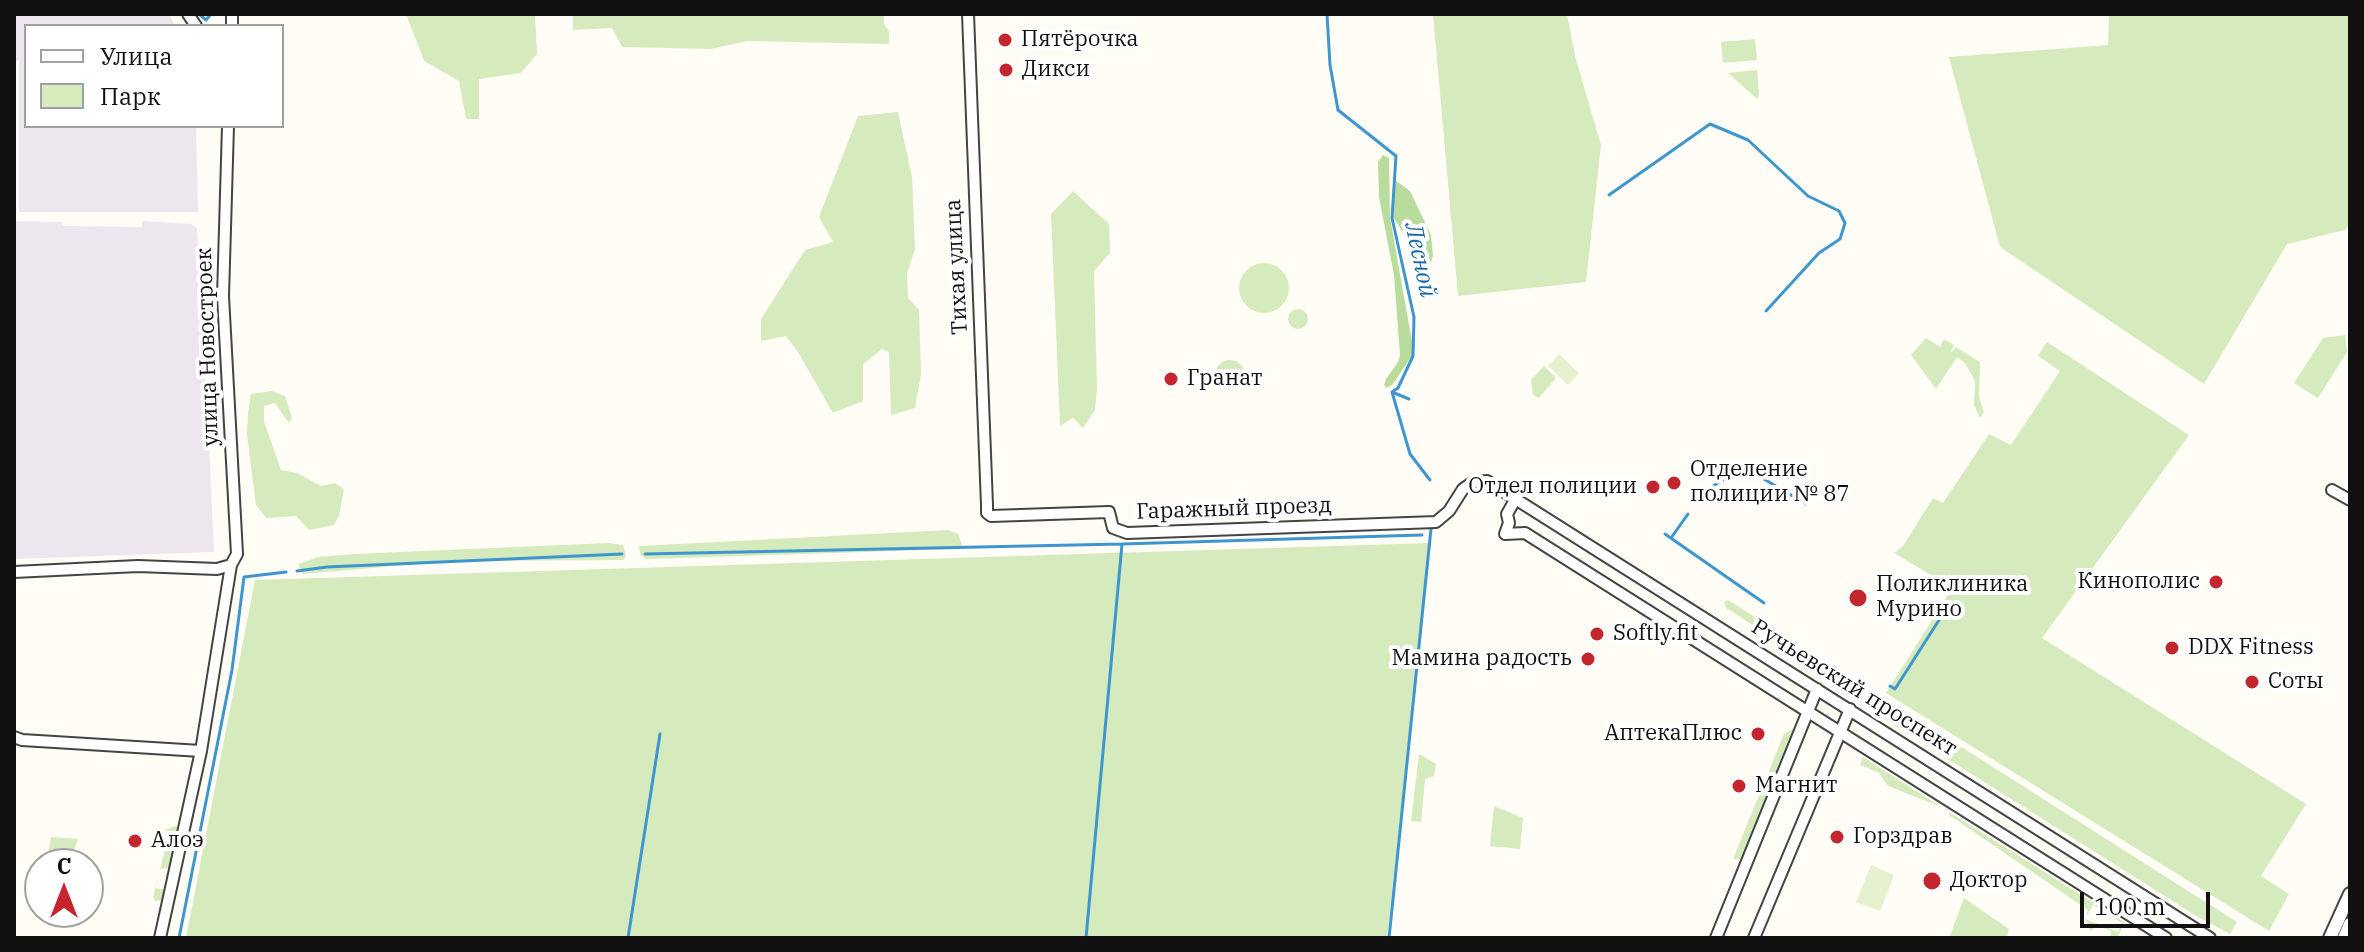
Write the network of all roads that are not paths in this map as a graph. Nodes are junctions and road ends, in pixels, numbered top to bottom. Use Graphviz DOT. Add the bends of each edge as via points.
graph roads {
  1 [pos="968,14"];
  2 [pos="228,128"];
  3 [pos="1473,482"];
  4 [pos="2332,490"];
  5 [pos="1515,500"];
  6 [pos="2350,500"];
  7 [pos="991,516"];
  8 [pos="231,565"];
  9 [pos="14,572"];
  10 [pos="1817,689"];
  11 [pos="1850,709"];
  12 [pos="1808,710"];
  13 [pos="1841,730"];
  14 [pos="14,737"];
  15 [pos="201,751"];
  16 [pos="2350,894"];
  17 [pos="2350,924"];
  18 [pos="160,938"];
  19 [pos="1716,938"];
  20 [pos="1754,938"];
  21 [pos="2166,938"];
  22 [pos="2210,938"];
  23 [pos="2330,938"];
  24 [pos="2344,938"];
  1 -- 7 [label="street, Тихая улица"];
  2 -- 8 [label="street, улица Новостроек" via="223,296 238,547"];
  3 -- 5 [label="street, Ручьевский проспект" via="1487,481"];
  3 -- 7 [label="street, Гаражный проезд" via="1436,522 1127,533 1113,528 1109,512"];
  4 -- 6 [label="street"];
  5 -- 10 [label="street, Ручьевский проспект"];
  5 -- 12 [label="street" via="1505,534 1525,533"];
  8 -- 9 [label="street"];
  8 -- 15 [label="street, улица Новостроек"];
  10 -- 11 [label="street, Ручьевский проспект"];
  10 -- 12 [label="street"];
  11 -- 13 [label="street"];
  11 -- 22 [label="street, Ручьевский проспект"];
  12 -- 13 [label="street"];
  12 -- 19 [label="street"];
  13 -- 20 [label="street"];
  13 -- 21 [label="street"];
  14 -- 15 [label="street"];
  15 -- 18 [label="street, улица Новостроек"];
  16 -- 23 [label="street"];
  17 -- 24 [label="street"];
}
